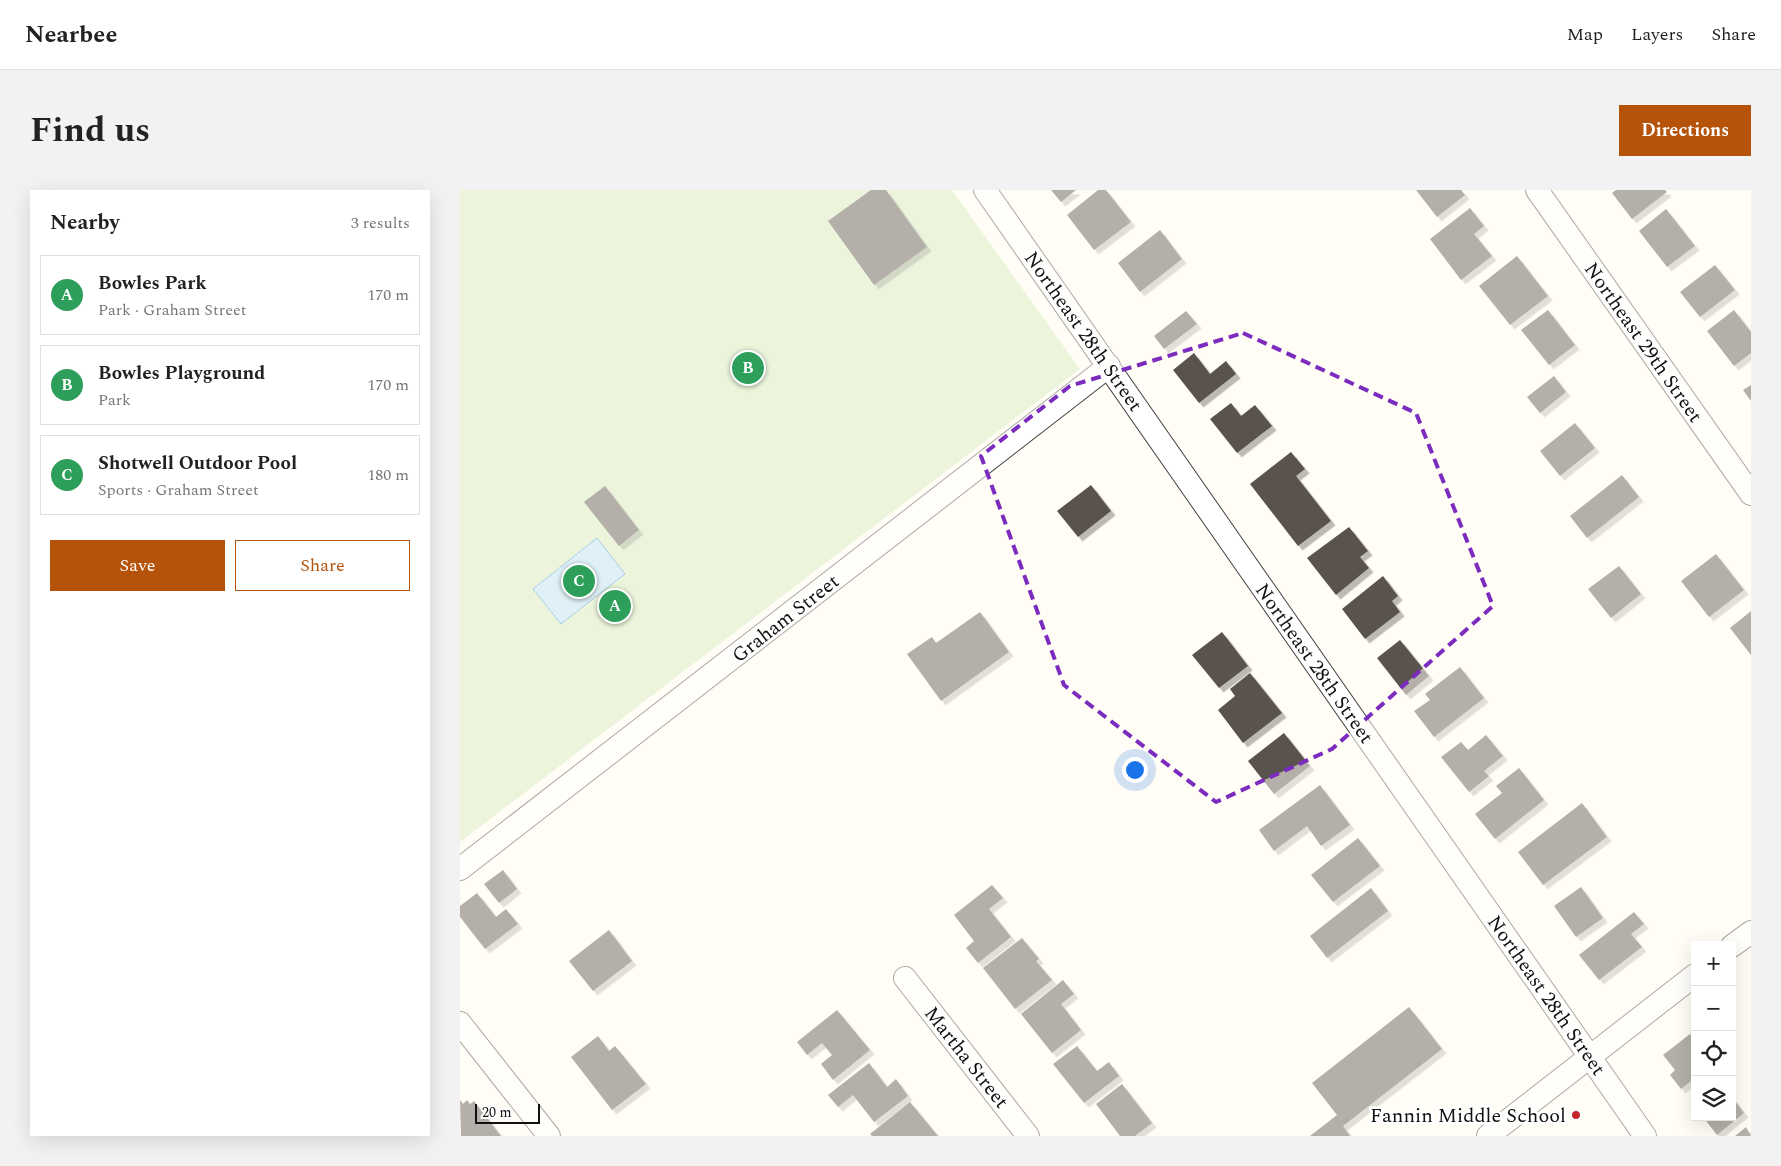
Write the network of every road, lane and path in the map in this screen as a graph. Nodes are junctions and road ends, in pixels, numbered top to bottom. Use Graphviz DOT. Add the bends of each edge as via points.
graph roads {
  1 [pos="985,190"];
  2 [pos="1537,190"];
  3 [pos="1109,366"];
  4 [pos="1751,494"];
  5 [pos="460,869"];
  6 [pos="1751,932"];
  7 [pos="1736,943"];
  8 [pos="905,978"];
  9 [pos="1691,978"];
  10 [pos="460,1024"];
  11 [pos="1590,1057"];
  12 [pos="549,1136"];
  13 [pos="1028,1136"];
  14 [pos="1488,1136"];
  15 [pos="1646,1136"];
  1 -- 3 [label="street, Northeast 28th Street"];
  2 -- 4 [label="street, Northeast 29th Street"];
  3 -- 5 [label="street, Graham Street"];
  3 -- 11 [label="street, Northeast 28th Street"];
  6 -- 7 [label="street"];
  8 -- 13 [label="street, Martha Street"];
  9 -- 11 [label="street"];
  10 -- 12 [label="street"];
  11 -- 14 [label="street"];
  11 -- 15 [label="street, Northeast 28th Street"];
}
